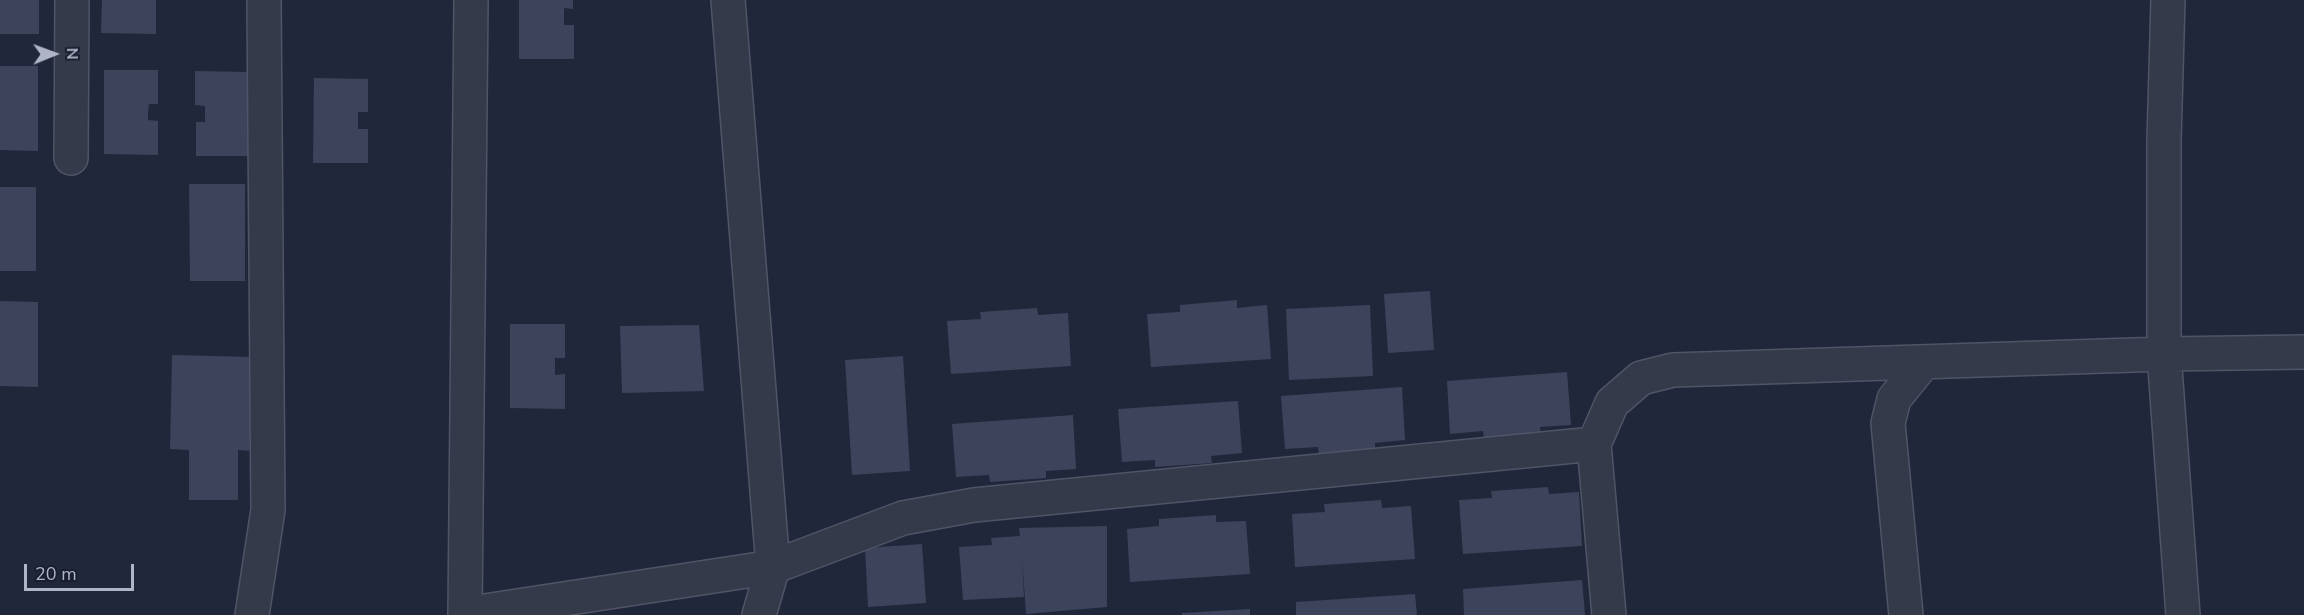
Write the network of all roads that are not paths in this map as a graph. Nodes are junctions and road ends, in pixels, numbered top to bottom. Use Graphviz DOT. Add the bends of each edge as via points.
graph roads {
  1 [pos="72,0"];
  2 [pos="264,0"];
  3 [pos="471,0"];
  4 [pos="728,0"];
  5 [pos="2168,0"];
  6 [pos="71,158"];
  7 [pos="2304,352"];
  8 [pos="2164,354"];
  9 [pos="1924,362"];
  10 [pos="1594,444"];
  11 [pos="773,567"];
  12 [pos="252,615"];
  13 [pos="458,615"];
  14 [pos="465,615"];
  15 [pos="759,615"];
  16 [pos="1609,615"];
  17 [pos="1906,615"];
  18 [pos="2182,615"];
  1 -- 6 [label="street"];
  2 -- 12 [label="street" via="268,510"];
  3 -- 14 [label="street"];
  4 -- 11 [label="street"];
  5 -- 8 [label="street"];
  7 -- 8 [label="street"];
  8 -- 9 [label="street"];
  8 -- 18 [label="street"];
  9 -- 10 [label="street" via="1673,370 1641,378 1612,403"];
  9 -- 17 [label="street" via="1894,399 1888,423"];
  10 -- 11 [label="street" via="974,505 903,518"];
  10 -- 16 [label="street"];
  11 -- 14 [label="street"];
  11 -- 15 [label="street"];
  13 -- 14 [label="street"];
}
